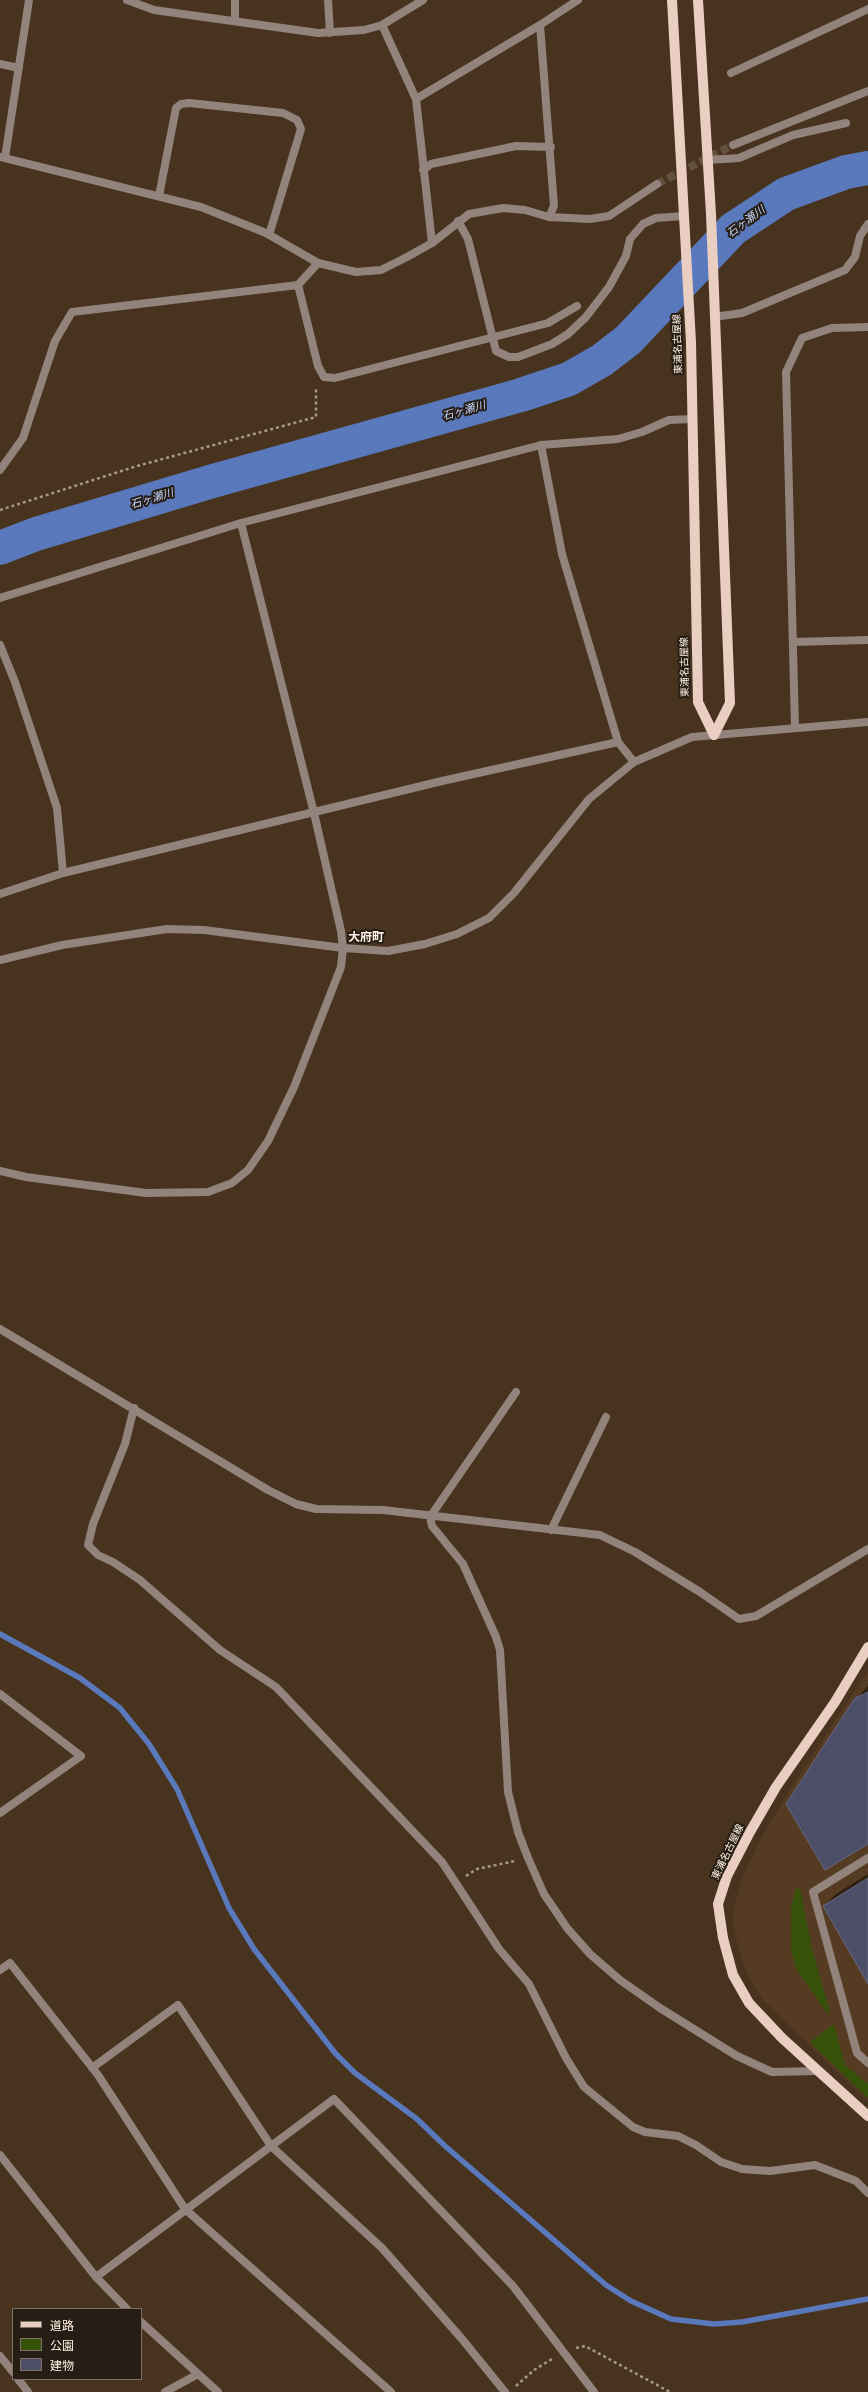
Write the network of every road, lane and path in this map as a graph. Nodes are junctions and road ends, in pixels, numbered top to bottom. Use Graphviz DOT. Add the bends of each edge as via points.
graph roads {
  1 [pos="29,0"];
  2 [pos="127,0"];
  3 [pos="235,0"];
  4 [pos="328,0"];
  5 [pos="423,0"];
  6 [pos="578,0"];
  7 [pos="672,0"];
  8 [pos="698,0"];
  9 [pos="868,9"];
  10 [pos="235,20"];
  11 [pos="382,25"];
  12 [pos="540,25"];
  13 [pos="330,33"];
  14 [pos="0,64"];
  15 [pos="19,68"];
  16 [pos="731,73"];
  17 [pos="868,92"];
  18 [pos="416,99"];
  19 [pos="846,123"];
  20 [pos="733,144"];
  21 [pos="550,147"];
  22 [pos="2,158"];
  23 [pos="707,160"];
  24 [pos="424,170"];
  25 [pos="657,184"];
  26 [pos="159,196"];
  27 [pos="683,216"];
  28 [pos="549,217"];
  29 [pos="458,221"];
  30 [pos="868,224"];
  31 [pos="269,235"];
  32 [pos="432,243"];
  33 [pos="318,263"];
  34 [pos="298,285"];
  35 [pos="577,306"];
  36 [pos="714,317"];
  37 [pos="868,327"];
  38 [pos="494,338"];
  39 [pos="324,377"];
  40 [pos="692,419"];
  41 [pos="541,444"];
  42 [pos="0,470"];
  43 [pos="0,510"];
  44 [pos="241,523"];
  45 [pos="0,598"];
  46 [pos="868,640"];
  47 [pos="793,642"];
  48 [pos="0,645"];
  49 [pos="868,722"];
  50 [pos="795,728"];
  51 [pos="714,735"];
  52 [pos="618,742"];
  53 [pos="634,762"];
  54 [pos="314,813"];
  55 [pos="63,873"];
  56 [pos="0,894"];
  57 [pos="343,948"];
  58 [pos="0,960"];
  59 [pos="0,1171"];
  60 [pos="0,1329"];
  61 [pos="516,1392"];
  62 [pos="134,1408"];
  63 [pos="606,1417"];
  64 [pos="430,1517"];
  65 [pos="551,1530"];
  66 [pos="868,1549"];
  67 [pos="868,1646"];
  68 [pos="0,1694"];
  69 [pos="0,1813"];
  70 [pos="528,1858"];
  71 [pos="868,1858"];
  72 [pos="456,1882"];
  73 [pos="0,1970"];
  74 [pos="868,2063"];
  75 [pos="92,2068"];
  76 [pos="817,2071"];
  77 [pos="868,2116"];
  78 [pos="271,2146"];
  79 [pos="0,2155"];
  80 [pos="868,2193"];
  81 [pos="185,2209"];
  82 [pos="96,2277"];
  83 [pos="126,2308"];
  84 [pos="142,2323"];
  85 [pos="563,2351"];
  86 [pos="0,2356"];
  87 [pos="12,2371"];
  88 [pos="198,2374"];
  89 [pos="19,2380"];
  90 [pos="514,2388"];
  91 [pos="28,2392"];
  92 [pos="165,2392"];
  93 [pos="218,2392"];
  94 [pos="392,2392"];
  95 [pos="505,2392"];
  96 [pos="594,2392"];
  97 [pos="670,2392"];
  1 -- 15 [label="street"];
  2 -- 10 [label="street" via="154,10"];
  3 -- 10 [label="street"];
  4 -- 13 [label="street"];
  5 -- 11 [label="street"];
  6 -- 12 [label="street"];
  7 -- 27 [label="main road, 東浦名古屋線"];
  8 -- 23 [label="main road"];
  9 -- 16 [label="street"];
  10 -- 13 [label="street"];
  11 -- 13 [label="street" via="364,30"];
  11 -- 18 [label="street"];
  12 -- 18 [label="street"];
  12 -- 21 [label="street"];
  14 -- 15 [label="street"];
  15 -- 22 [label="street"];
  17 -- 20 [label="street"];
  18 -- 24 [label="street"];
  19 -- 23 [label="street" via="793,135 739,158"];
  21 -- 24 [label="street" via="516,146 431,164"];
  21 -- 28 [label="street" via="554,206"];
  22 -- 26 [label="street"];
  23 -- 36 [label="main road"];
  24 -- 32 [label="street"];
  25 -- 28 [label="street" via="613,215 590,219"];
  26 -- 31 [label="street" via="201,207"];
  26 -- 31 [label="street" via="176,108 181,104 283,113 297,120 301,129"];
  27 -- 38 [label="street" via="656,218 639,228 630,239 626,256 609,287 586,317 568,334 552,344 518,357 496,351"];
  27 -- 40 [label="main road, 東浦名古屋線" via="691,342"];
  28 -- 29 [label="street" via="503,208 468,214"];
  29 -- 32 [label="street"];
  29 -- 38 [label="street" via="468,240"];
  30 -- 36 [label="street" via="860,236 855,257 844,270 742,313"];
  31 -- 33 [label="street"];
  32 -- 33 [label="street" via="381,270 356,272"];
  33 -- 34 [label="street"];
  34 -- 39 [label="street" via="314,354"];
  34 -- 42 [label="street" via="72,312 55,341 23,438"];
  35 -- 38 [label="street" via="548,323"];
  36 -- 51 [label="main road" via="730,703"];
  37 -- 47 [label="street" via="832,328 802,338 786,372"];
  38 -- 39 [label="street" via="335,378"];
  39 -- 43 [label="path" via="316,388 316,417 137,466"];
  40 -- 41 [label="street" via="669,420 618,439"];
  40 -- 51 [label="main road, 東浦名古屋線" via="698,702"];
  41 -- 44 [label="street"];
  41 -- 52 [label="street" via="562,554"];
  44 -- 45 [label="street"];
  44 -- 54 [label="street"];
  46 -- 47 [label="street"];
  47 -- 50 [label="street"];
  48 -- 55 [label="street" via="57,808"];
  49 -- 50 [label="street"];
  50 -- 51 [label="street"];
  51 -- 53 [label="street" via="692,737"];
  52 -- 53 [label="street"];
  52 -- 54 [label="street" via="442,781"];
  53 -- 57 [label="street" via="589,799 514,893 490,918 457,934 425,944 388,951"];
  54 -- 55 [label="street"];
  54 -- 57 [label="street"];
  55 -- 56 [label="street"];
  57 -- 58 [label="street" via="252,935 167,929 62,945"];
  57 -- 59 [label="street" via="341,967 294,1087 268,1141 248,1170 232,1183 208,1192 146,1193 26,1177"];
  60 -- 62 [label="street"];
  61 -- 64 [label="street"];
  62 -- 64 [label="street" via="268,1490 296,1504 316,1509 383,1510"];
  62 -- 72 [label="street" via="125,1444 93,1524 88,1545 98,1555 114,1562 140,1580 220,1650 276,1687 432,1851"];
  63 -- 65 [label="street"];
  64 -- 65 [label="street"];
  64 -- 70 [label="street" via="432,1526 463,1564 498,1643 508,1792 518,1832"];
  65 -- 66 [label="street" via="600,1535 700,1592 739,1619 756,1616"];
  67 -- 76 [label="main road, 東浦名古屋線" via="835,1702 776,1787 727,1876 718,1904 733,1975 749,2003"];
  68 -- 69 [label="street" via="81,1756"];
  70 -- 72 [label="path" via="477,1869"];
  70 -- 76 [label="street" via="544,1894 567,1928 590,1954 620,1980 737,2056 772,2072"];
  71 -- 74 [label="street" via="813,1892 857,2053"];
  72 -- 80 [label="street" via="499,1949 528,1984 584,2087 632,2127 645,2132 678,2136 721,2162 742,2169 770,2171 815,2165 856,2181"];
  73 -- 75 [label="street" via="10,1963"];
  75 -- 78 [label="street" via="178,2005"];
  75 -- 81 [label="street"];
  76 -- 77 [label="main road, 東浦名古屋線"];
  78 -- 81 [label="street"];
  78 -- 85 [label="street" via="334,2099 513,2286"];
  78 -- 95 [label="street" via="382,2248"];
  79 -- 82 [label="street"];
  81 -- 82 [label="street"];
  81 -- 94 [label="street"];
  82 -- 83 [label="street"];
  84 -- 88 [label="street"];
  85 -- 90 [label="path" via="534,2370"];
  85 -- 96 [label="street"];
  85 -- 97 [label="path" via="585,2346"];
  86 -- 87 [label="street"];
  88 -- 92 [label="street"];
  88 -- 93 [label="street"];
  89 -- 91 [label="street"];
}
